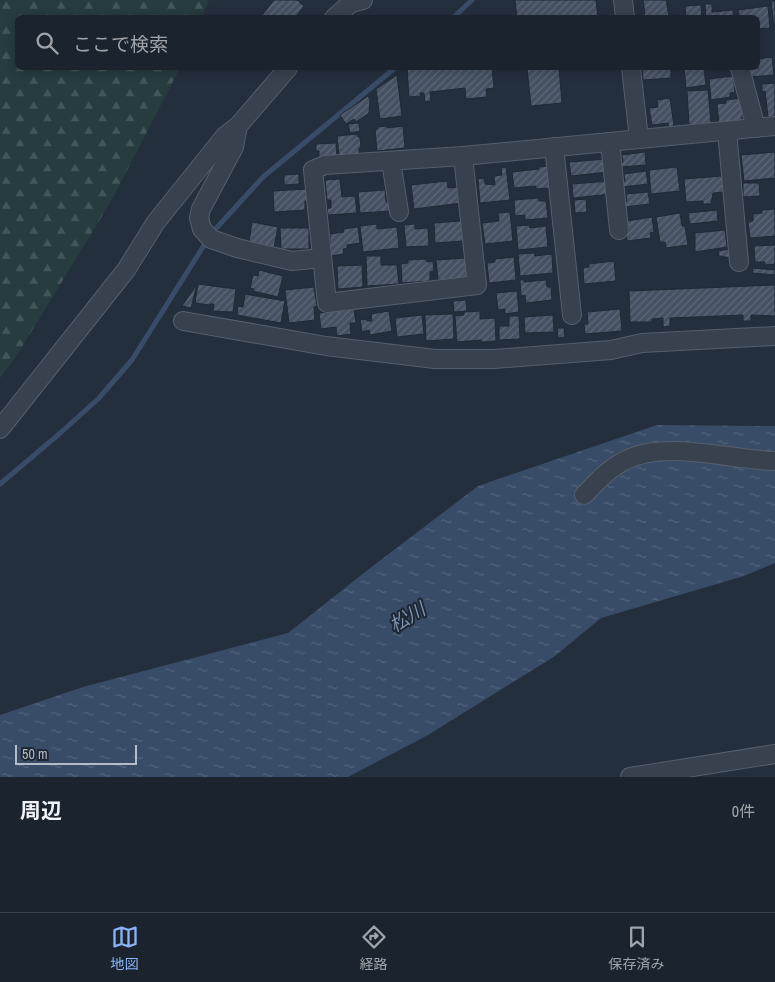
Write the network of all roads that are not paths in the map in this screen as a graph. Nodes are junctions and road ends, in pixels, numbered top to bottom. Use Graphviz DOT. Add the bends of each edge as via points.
graph roads {
  1 [pos="623,0"];
  2 [pos="356,1"];
  3 [pos="338,15"];
  4 [pos="625,15"];
  5 [pos="286,70"];
  6 [pos="631,70"];
  7 [pos="741,70"];
  8 [pos="238,126"];
  9 [pos="775,126"];
  10 [pos="756,128"];
  11 [pos="727,131"];
  12 [pos="639,139"];
  13 [pos="610,142"];
  14 [pos="554,147"];
  15 [pos="463,156"];
  16 [pos="391,161"];
  17 [pos="399,212"];
  18 [pos="619,230"];
  19 [pos="322,258"];
  20 [pos="738,262"];
  21 [pos="572,315"];
  22 [pos="183,321"];
  23 [pos="775,336"];
  24 [pos="0,428"];
  25 [pos="775,461"];
  26 [pos="584,496"];
  27 [pos="775,754"];
  28 [pos="630,777"];
  1 -- 4 [label="street"];
  2 -- 3 [label="street"];
  5 -- 8 [label="street"];
  6 -- 12 [label="street"];
  7 -- 10 [label="street"];
  8 -- 19 [label="street" via="234,147 201,208 202,228 210,239 279,259"];
  8 -- 24 [label="street" via="219,143 156,222 126,270"];
  9 -- 10 [label="street"];
  10 -- 11 [label="street"];
  11 -- 12 [label="street"];
  11 -- 20 [label="street"];
  12 -- 13 [label="street"];
  13 -- 14 [label="street"];
  13 -- 18 [label="street"];
  14 -- 15 [label="street"];
  14 -- 21 [label="street"];
  15 -- 16 [label="street"];
  15 -- 19 [label="street" via="477,285 327,303"];
  16 -- 17 [label="street"];
  16 -- 19 [label="street" via="325,165 313,170"];
  22 -- 23 [label="street" via="326,346 435,359 494,359 611,350 642,343"];
  25 -- 26 [label="street" via="669,450 650,451 624,461 606,473"];
  27 -- 28 [label="street"];
}
